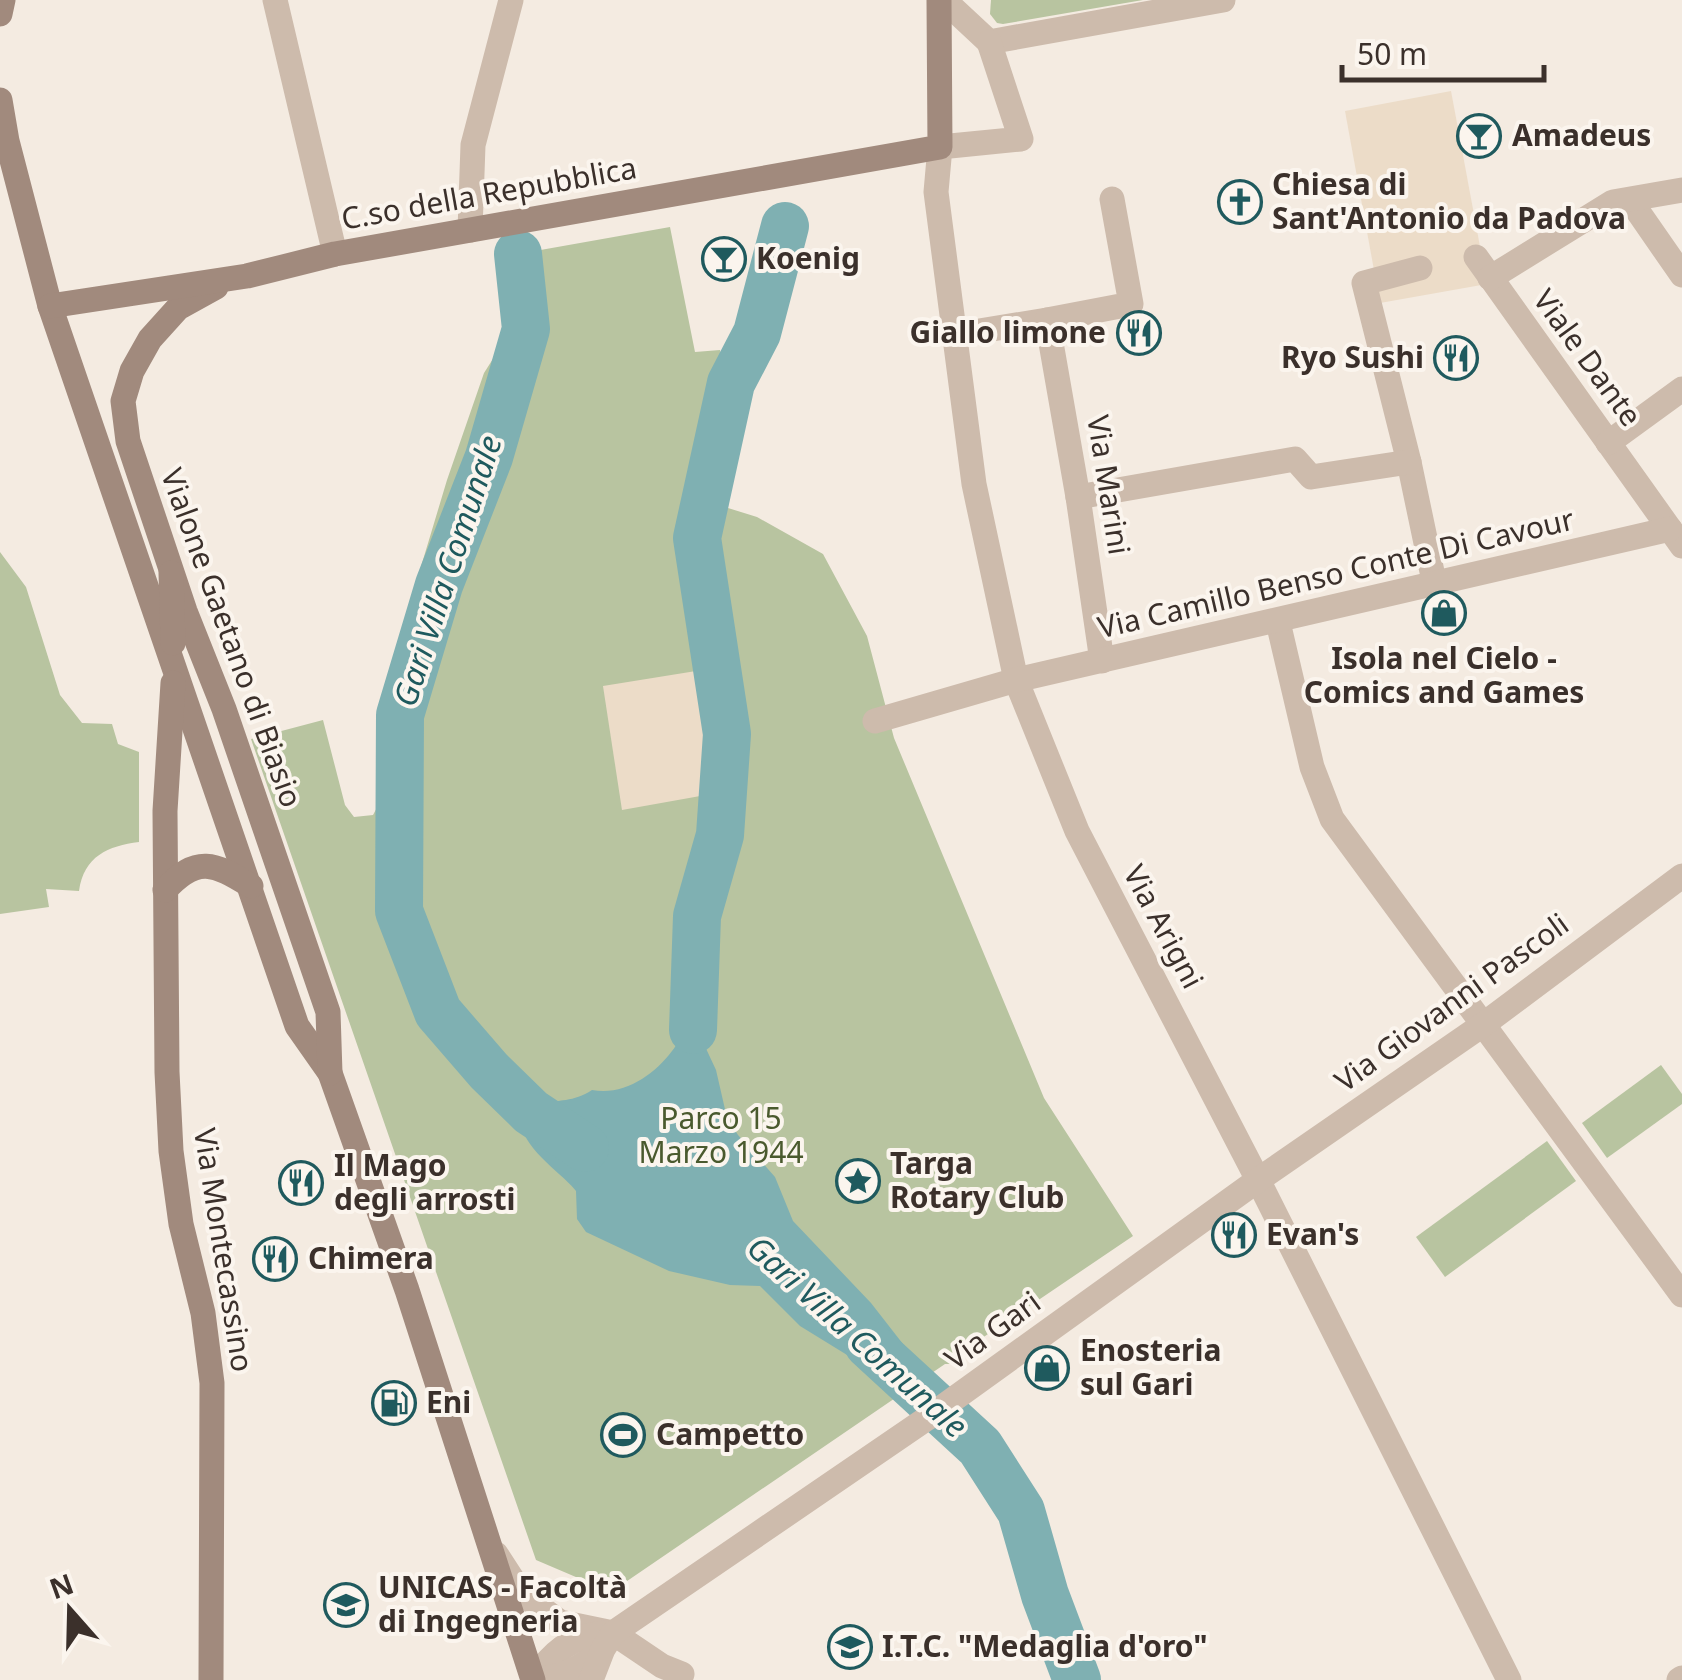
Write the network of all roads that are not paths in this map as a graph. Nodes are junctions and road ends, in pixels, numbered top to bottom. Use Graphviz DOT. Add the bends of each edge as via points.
graph roads {
  1 [pos="3,0"];
  2 [pos="275,0"];
  3 [pos="510,0"];
  4 [pos="941,0"];
  5 [pos="1215,1"];
  6 [pos="0,14"];
  7 [pos="989,42"];
  8 [pos="0,100"];
  9 [pos="940,147"];
  10 [pos="1682,190"];
  11 [pos="1112,199"];
  12 [pos="1630,200"];
  13 [pos="470,230"];
  14 [pos="335,254"];
  15 [pos="1420,268"];
  16 [pos="1682,275"];
  17 [pos="247,276"];
  18 [pos="50,306"];
  19 [pos="1047,320"];
  20 [pos="955,336"];
  21 [pos="1682,389"];
  22 [pos="1608,443"];
  23 [pos="1409,462"];
  24 [pos="1078,496"];
  25 [pos="1676,538"];
  26 [pos="172,573"];
  27 [pos="1434,586"];
  28 [pos="1278,622"];
  29 [pos="1102,661"];
  30 [pos="174,669"];
  31 [pos="1016,680"];
  32 [pos="224,710"];
  33 [pos="180,716"];
  34 [pos="875,721"];
  35 [pos="1682,876"];
  36 [pos="251,886"];
  37 [pos="165,890"];
  38 [pos="1484,1024"];
  39 [pos="330,1073"];
  40 [pos="1258,1180"];
  41 [pos="1682,1295"];
  42 [pos="491,1545"];
  43 [pos="608,1641"];
  44 [pos="682,1674"];
  45 [pos="211,1680"];
  46 [pos="534,1680"];
  47 [pos="591,1680"];
  48 [pos="1509,1680"];
  1 -- 6 [label="street"];
  2 -- 14 [label="street"];
  3 -- 13 [label="street" via="474,145"];
  4 -- 7 [label="street"];
  4 -- 9 [label="street"];
  5 -- 7 [label="street"];
  7 -- 9 [label="street" via="1022,140"];
  8 -- 18 [label="street, Vialone Gaetano di Biasio"];
  9 -- 13 [label="street, C.so della Repubblica"];
  9 -- 20 [label="street, Via Arigni" via="936,192"];
  10 -- 12 [label="street"];
  11 -- 19 [label="street" via="1130,304"];
  12 -- 16 [label="street"];
  12 -- 22 [label="street, Viale Dante" via="1613,202 1483,268"];
  13 -- 14 [label="street, C.so della Repubblica"];
  14 -- 17 [label="street, C.so della Repubblica"];
  15 -- 23 [label="street" via="1364,283"];
  17 -- 18 [label="street, C.so della Repubblica"];
  17 -- 26 [label="street, Vialone Gaetano di Biasio" via="178,308 150,339 123,400 128,441"];
  18 -- 30 [label="street, Vialone Gaetano di Biasio"];
  19 -- 20 [label="street"];
  19 -- 24 [label="street, Via Marini"];
  20 -- 31 [label="street, Via Arigni" via="974,484"];
  21 -- 22 [label="street"];
  22 -- 25 [label="street, Viale Dante"];
  23 -- 24 [label="street" via="1311,477 1296,459"];
  23 -- 27 [label="street"];
  24 -- 29 [label="street, Via Marini"];
  25 -- 27 [label="street, Via Camillo Benso Conte Di Cavour"];
  26 -- 30 [label="street, Via Montecassino"];
  26 -- 32 [label="street, Vialone Gaetano di Biasio"];
  27 -- 28 [label="street, Via Camillo Benso Conte Di Cavour"];
  28 -- 29 [label="street, Via Camillo Benso Conte Di Cavour"];
  28 -- 38 [label="street" via="1312,767 1332,818"];
  29 -- 31 [label="street, Via Camillo Benso Conte Di Cavour"];
  30 -- 33 [label="street, Via Montecassino"];
  31 -- 34 [label="street, Via Camillo Benso Conte Di Cavour"];
  31 -- 40 [label="street, Via Arigni" via="1077,831"];
  32 -- 33 [label="street"];
  32 -- 39 [label="street, Vialone Gaetano di Biasio" via="328,1012"];
  33 -- 36 [label="street, Vialone Gaetano di Biasio"];
  33 -- 37 [label="street, Via Montecassino" via="165,811"];
  35 -- 38 [label="street, Via Giovanni Pascoli"];
  36 -- 37 [label="street" via="204,866 181,872"];
  36 -- 39 [label="street, Vialone Gaetano di Biasio" via="297,1026"];
  37 -- 45 [label="street, Via Montecassino" via="171,1150 212,1382"];
  38 -- 40 [label="street, Via Giovanni Pascoli"];
  38 -- 41 [label="street"];
  39 -- 42 [label="street, Vialone Gaetano di Biasio"];
  40 -- 43 [label="street, Via Gari"];
  40 -- 48 [label="street, Via Arigni"];
  42 -- 43 [label="street" via="522,1594 560,1622"];
  42 -- 46 [label="street, Vialone Gaetano di Biasio"];
  43 -- 44 [label="street"];
  43 -- 46 [label="street, Via Gari" via="588,1635 567,1642"];
  43 -- 47 [label="street"];
}
